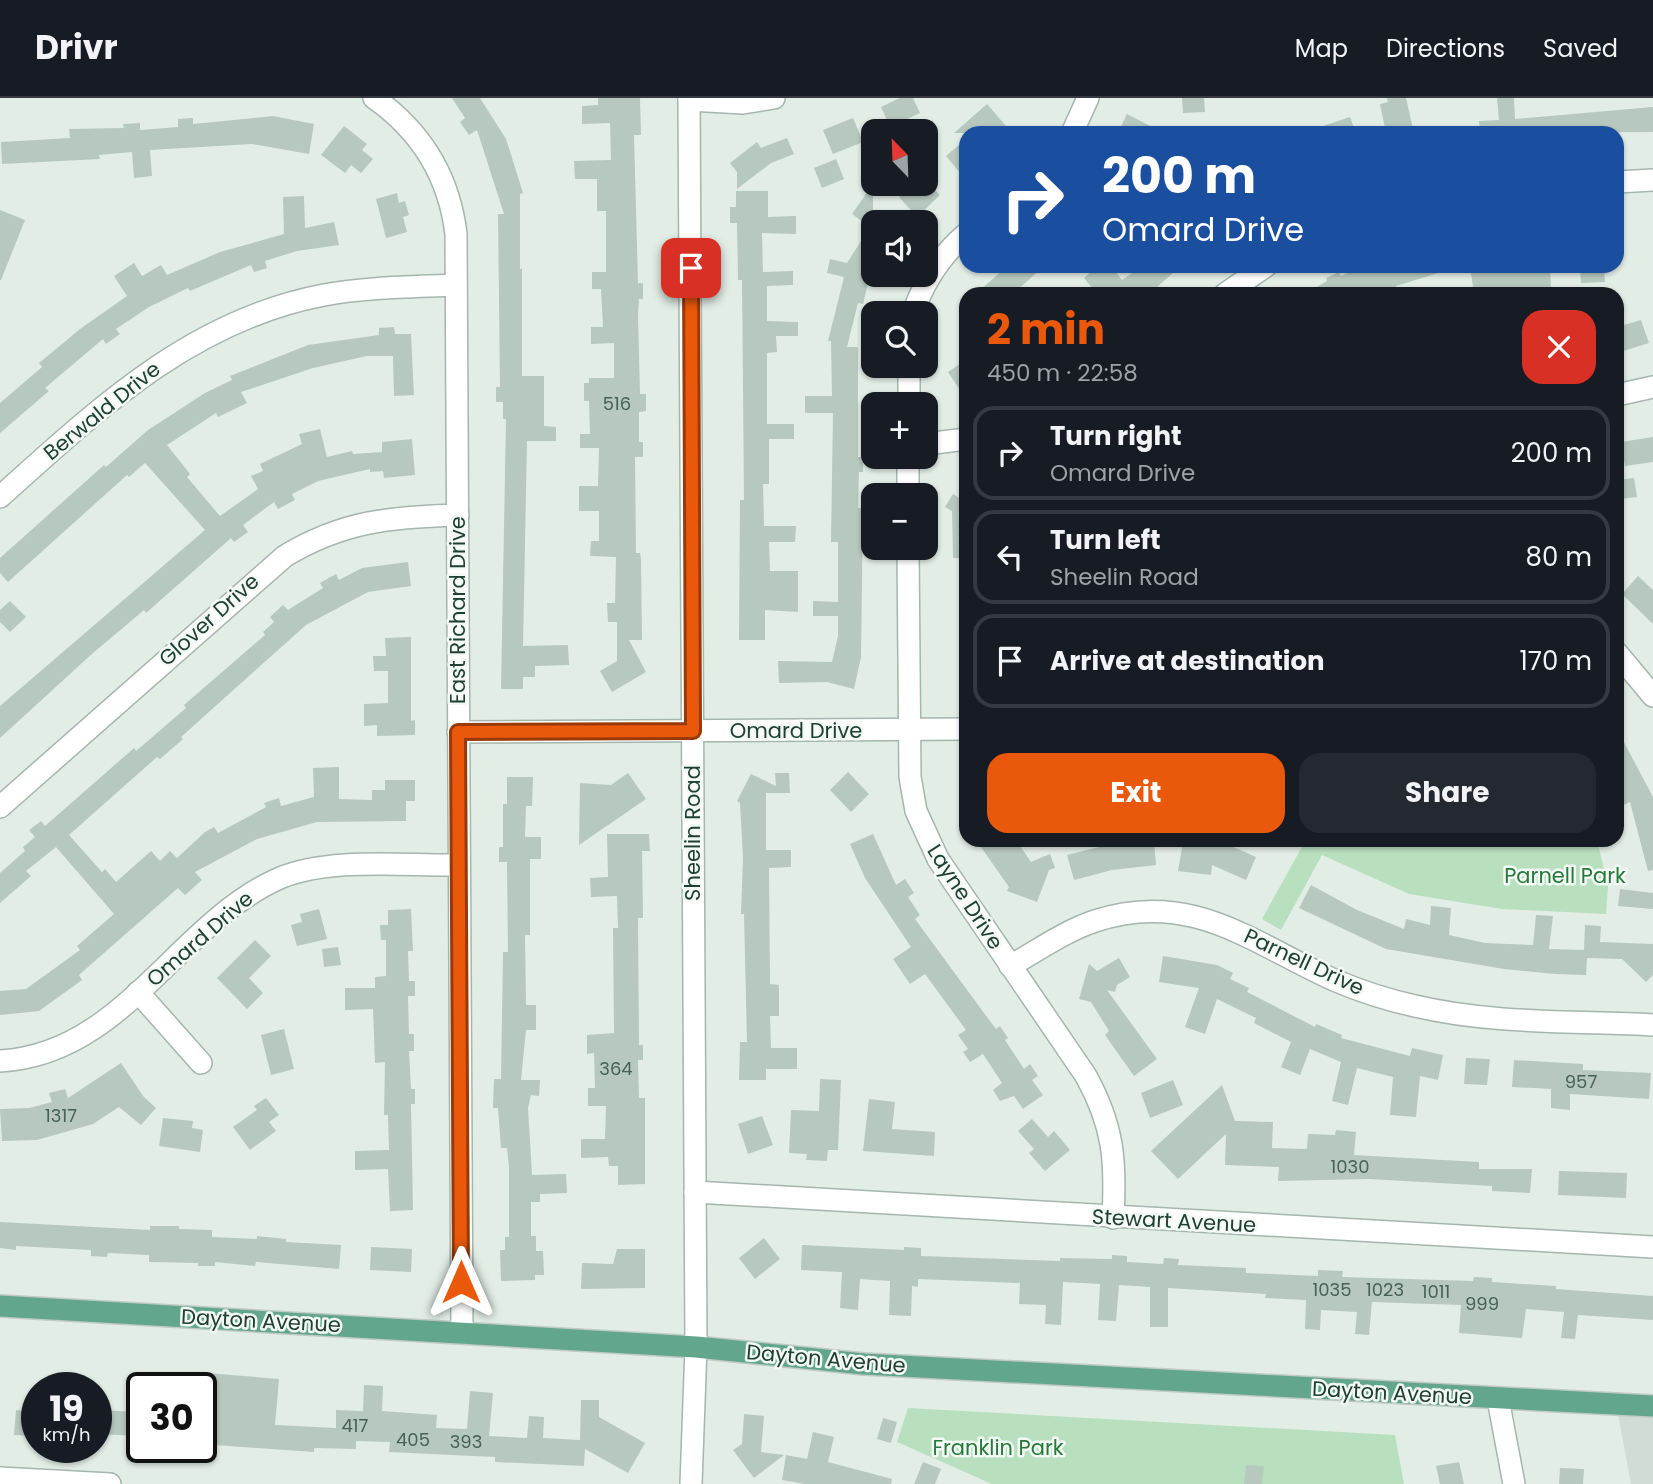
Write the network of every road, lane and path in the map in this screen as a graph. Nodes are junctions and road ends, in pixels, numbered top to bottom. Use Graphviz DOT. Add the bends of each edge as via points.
graph roads {
  1 [pos="374,98"];
  2 [pos="774,98"];
  3 [pos="1088,98"];
  4 [pos="689,99"];
  5 [pos="1075,126"];
  6 [pos="1653,180"];
  7 [pos="1624,182"];
  8 [pos="959,242"];
  9 [pos="1256,273"];
  10 [pos="456,285"];
  11 [pos="1235,287"];
  12 [pos="919,301"];
  13 [pos="1653,387"];
  14 [pos="1624,393"];
  15 [pos="959,440"];
  16 [pos="938,442"];
  17 [pos="0,498"];
  18 [pos="457,515"];
  19 [pos="908,560"];
  20 [pos="1624,661"];
  21 [pos="1653,696"];
  22 [pos="959,729"];
  23 [pos="910,730"];
  24 [pos="693,731"];
  25 [pos="458,732"];
  26 [pos="0,807"];
  27 [pos="459,865"];
  28 [pos="1010,966"];
  29 [pos="138,992"];
  30 [pos="1653,1025"];
  31 [pos="0,1061"];
  32 [pos="201,1063"];
  33 [pos="695,1192"];
  34 [pos="1113,1218"];
  35 [pos="1653,1247"];
  36 [pos="0,1307"];
  37 [pos="462,1333"];
  38 [pos="696,1347"];
  39 [pos="1498,1399"];
  40 [pos="1653,1406"];
  41 [pos="0,1478"];
  42 [pos="110,1484"];
  43 [pos="691,1484"];
  44 [pos="1514,1484"];
  1 -- 10 [label="street, East Richard Drive" via="419,138 446,187 456,234"];
  2 -- 4 [label="street" via="743,103"];
  3 -- 5 [label="street"];
  4 -- 24 [label="street, Sheelin Road"];
  6 -- 7 [label="street"];
  8 -- 12 [label="street" via="933,270"];
  9 -- 11 [label="street"];
  10 -- 17 [label="street, Berwald Drive" via="323,295 219,329 123,389"];
  10 -- 18 [label="street, East Richard Drive"];
  13 -- 14 [label="street"];
  15 -- 16 [label="street"];
  18 -- 25 [label="street, East Richard Drive"];
  18 -- 26 [label="street, Glover Drive" via="379,519 322,536 285,556"];
  19 -- 23 [label="street, Layne Drive"];
  20 -- 21 [label="street"];
  22 -- 23 [label="street, Omard Drive"];
  23 -- 24 [label="street, Omard Drive"];
  23 -- 28 [label="street, Layne Drive" via="911,788 923,833"];
  24 -- 25 [label="street, Omard Drive"];
  24 -- 33 [label="street, Sheelin Road"];
  25 -- 27 [label="street, East Richard Drive"];
  27 -- 29 [label="street, Omard Drive" via="328,867 282,877 241,900"];
  27 -- 37 [label="street, East Richard Drive"];
  28 -- 30 [label="street, Parnell Drive" via="1094,921 1133,912 1186,914 1243,932 1335,980 1414,1006 1474,1015"];
  28 -- 34 [label="street, Layne Drive" via="1102,1106 1115,1157"];
  29 -- 31 [label="street, Omard Drive" via="96,1028 61,1048"];
  29 -- 32 [label="street"];
  33 -- 34 [label="street, Stewart Avenue"];
  33 -- 38 [label="street, Sheelin Road"];
  34 -- 35 [label="street, Stewart Avenue"];
  36 -- 37 [label="main road, Dayton Avenue"];
  37 -- 38 [label="main road, Dayton Avenue"];
  38 -- 39 [label="main road, Dayton Avenue" via="864,1364"];
  38 -- 43 [label="street, Sheelin Road"];
  39 -- 40 [label="main road, Dayton Avenue"];
  39 -- 44 [label="street"];
  41 -- 42 [label="street"];
}
